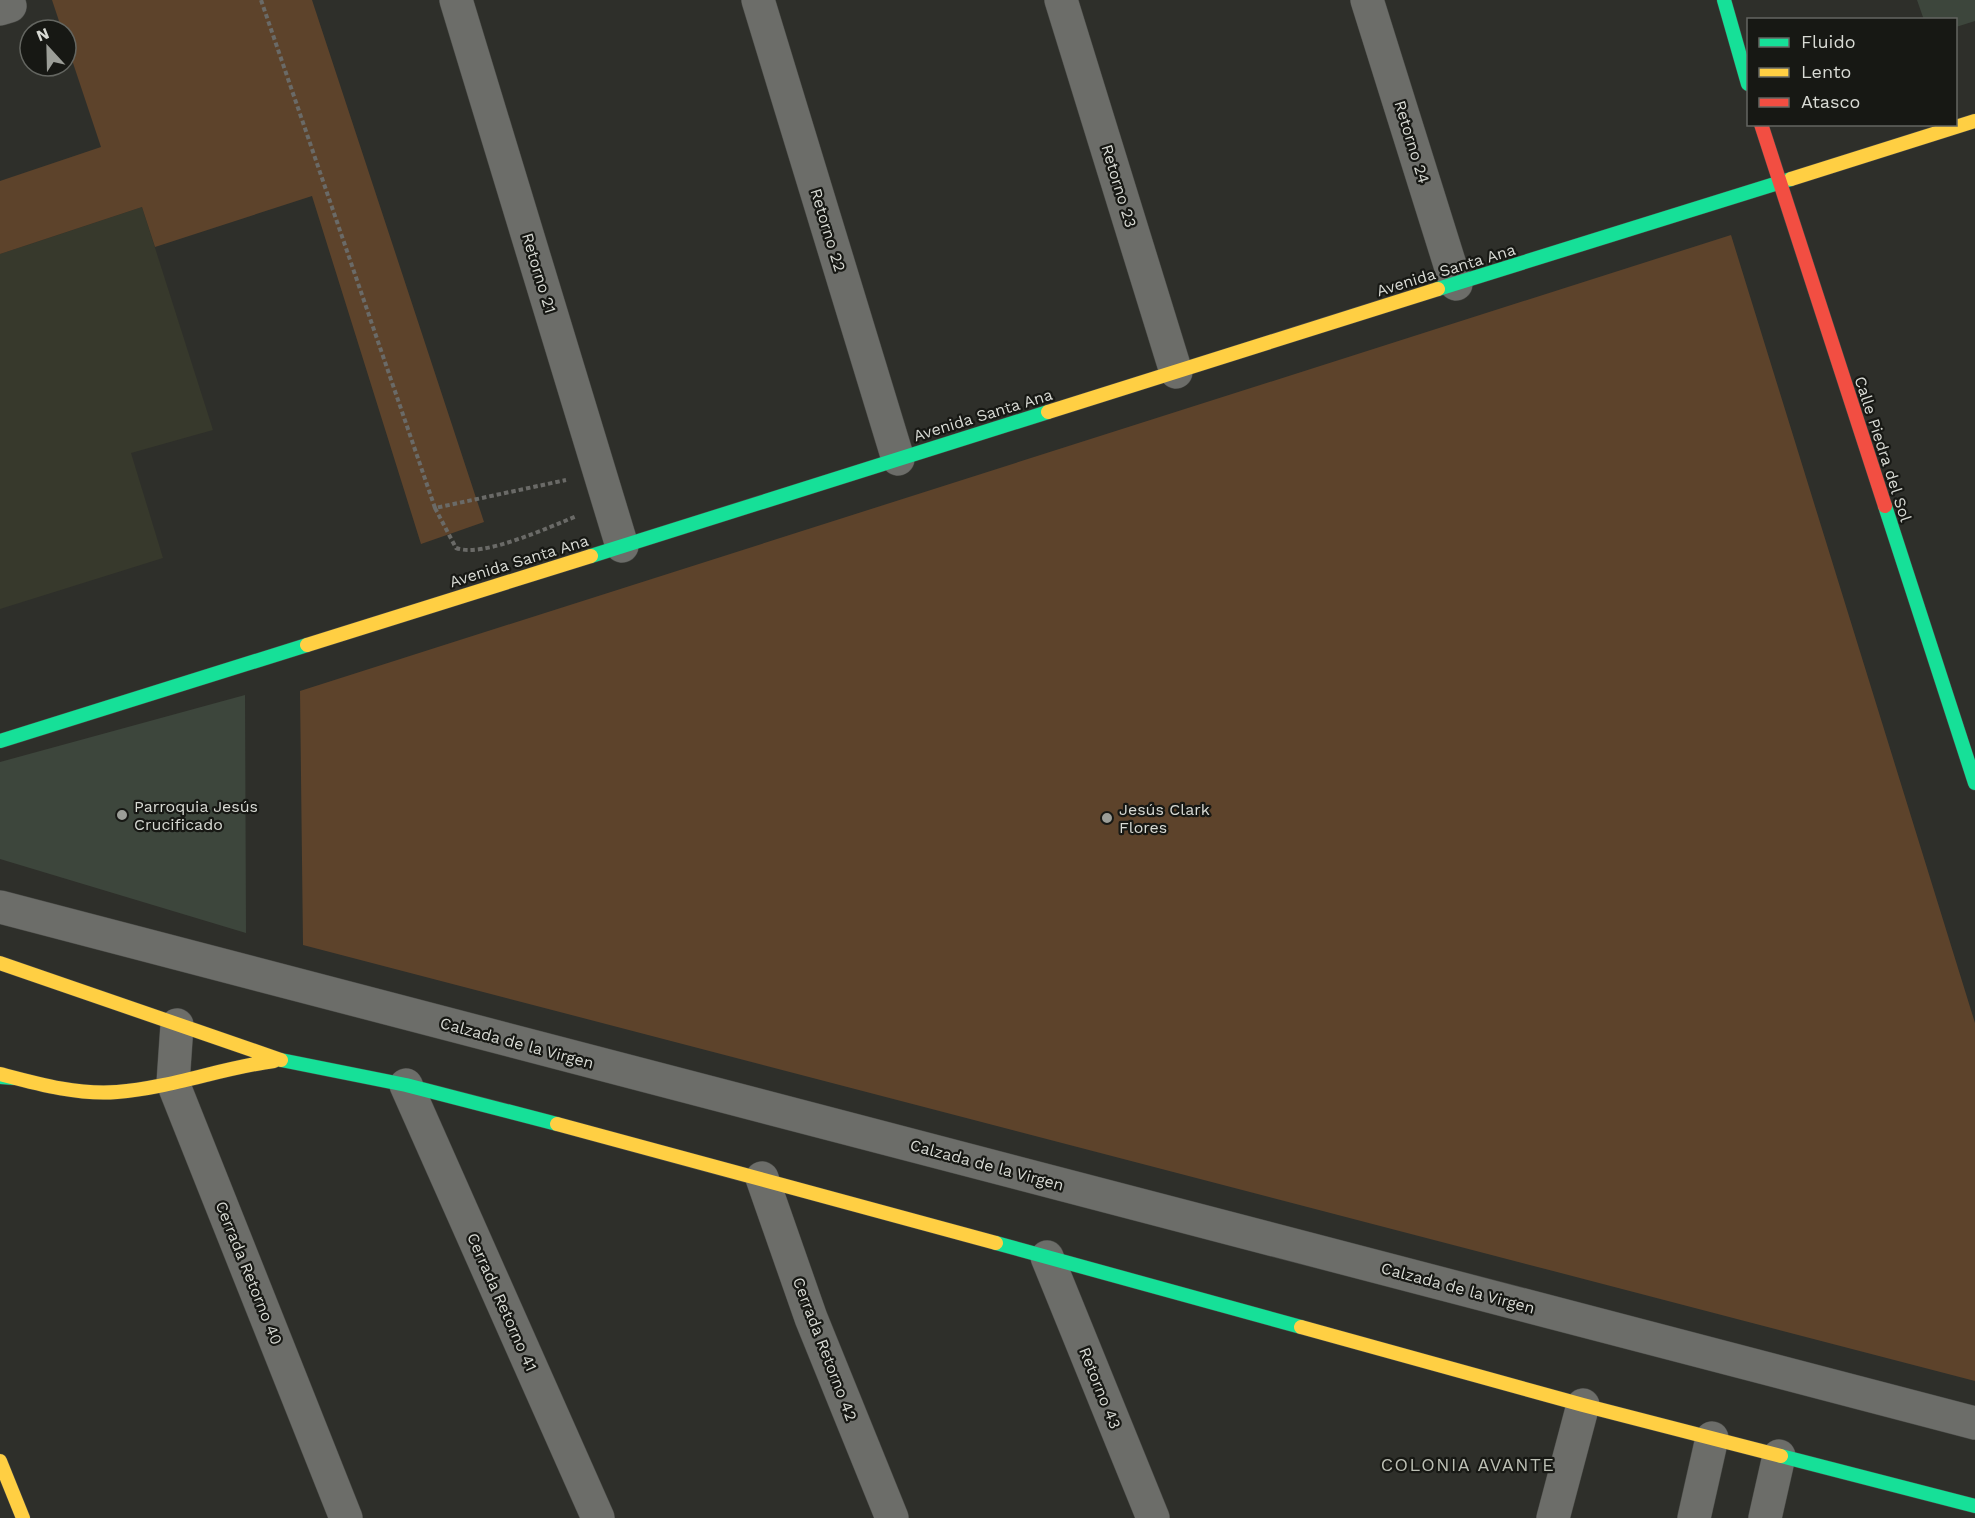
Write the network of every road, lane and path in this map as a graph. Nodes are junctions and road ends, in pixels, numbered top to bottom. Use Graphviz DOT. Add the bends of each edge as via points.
graph roads {
  1 [pos="261,0"];
  2 [pos="456,0"];
  3 [pos="758,0"];
  4 [pos="1061,0"];
  5 [pos="1367,0"];
  6 [pos="1724,0"];
  7 [pos="1747,77"];
  8 [pos="1975,121"];
  9 [pos="1762,126"];
  10 [pos="1778,183"];
  11 [pos="1456,284"];
  12 [pos="1176,372"];
  13 [pos="898,459"];
  14 [pos="599,472"];
  15 [pos="609,503"];
  16 [pos="435,508"];
  17 [pos="622,546"];
  18 [pos="0,741"];
  19 [pos="1975,783"];
  20 [pos="0,907"];
  21 [pos="0,963"];
  22 [pos="177,1025"];
  23 [pos="279,1060"];
  24 [pos="4,1076"];
  25 [pos="173,1083"];
  26 [pos="406,1086"];
  27 [pos="762,1178"];
  28 [pos="1047,1257"];
  29 [pos="1583,1405"];
  30 [pos="1975,1423"];
  31 [pos="1712,1438"];
  32 [pos="1779,1456"];
  33 [pos="0,1461"];
  34 [pos="1975,1506"];
  35 [pos="23,1518"];
  36 [pos="346,1518"];
  37 [pos="598,1518"];
  38 [pos="892,1518"];
  39 [pos="1153,1518"];
  40 [pos="1553,1518"];
  41 [pos="1694,1518"];
  42 [pos="1765,1518"];
  1 -- 16 [label="path"];
  2 -- 14 [label="street, Retorno 21"];
  3 -- 13 [label="street, Retorno 22"];
  4 -- 12 [label="street, Retorno 23"];
  5 -- 11 [label="street, Retorno 24"];
  6 -- 7 [label="main road"];
  8 -- 10 [label="main road, Avenida Santa Ana"];
  9 -- 10 [label="main road, Calle Piedra del Sol"];
  10 -- 11 [label="main road, Avenida Santa Ana"];
  10 -- 19 [label="main road, Calle Piedra del Sol"];
  11 -- 12 [label="main road, Avenida Santa Ana"];
  12 -- 13 [label="main road, Avenida Santa Ana"];
  13 -- 17 [label="main road, Avenida Santa Ana"];
  14 -- 15 [label="street, Retorno 21"];
  14 -- 16 [label="path"];
  15 -- 16 [label="path" via="543,529 466,552 456,548"];
  15 -- 17 [label="street, Retorno 21"];
  17 -- 18 [label="main road, Avenida Santa Ana"];
  20 -- 30 [label="street, Calzada de la Virgen"];
  21 -- 22 [label="main road"];
  22 -- 23 [label="main road"];
  22 -- 25 [label="street, Cerrada Retorno 40"];
  23 -- 25 [label="main road" via="243,1064"];
  23 -- 26 [label="main road"];
  24 -- 25 [label="main road" via="64,1091 117,1092"];
  25 -- 36 [label="street, Cerrada Retorno 40"];
  26 -- 27 [label="main road"];
  26 -- 37 [label="street, Cerrada Retorno 41"];
  27 -- 28 [label="main road"];
  27 -- 38 [label="street, Cerrada Retorno 42" via="811,1318"];
  28 -- 29 [label="main road"];
  28 -- 39 [label="street, Retorno 43"];
  29 -- 31 [label="main road"];
  29 -- 40 [label="street"];
  31 -- 32 [label="main road"];
  31 -- 41 [label="street"];
  32 -- 34 [label="main road"];
  32 -- 42 [label="street"];
  33 -- 35 [label="main road"];
}
